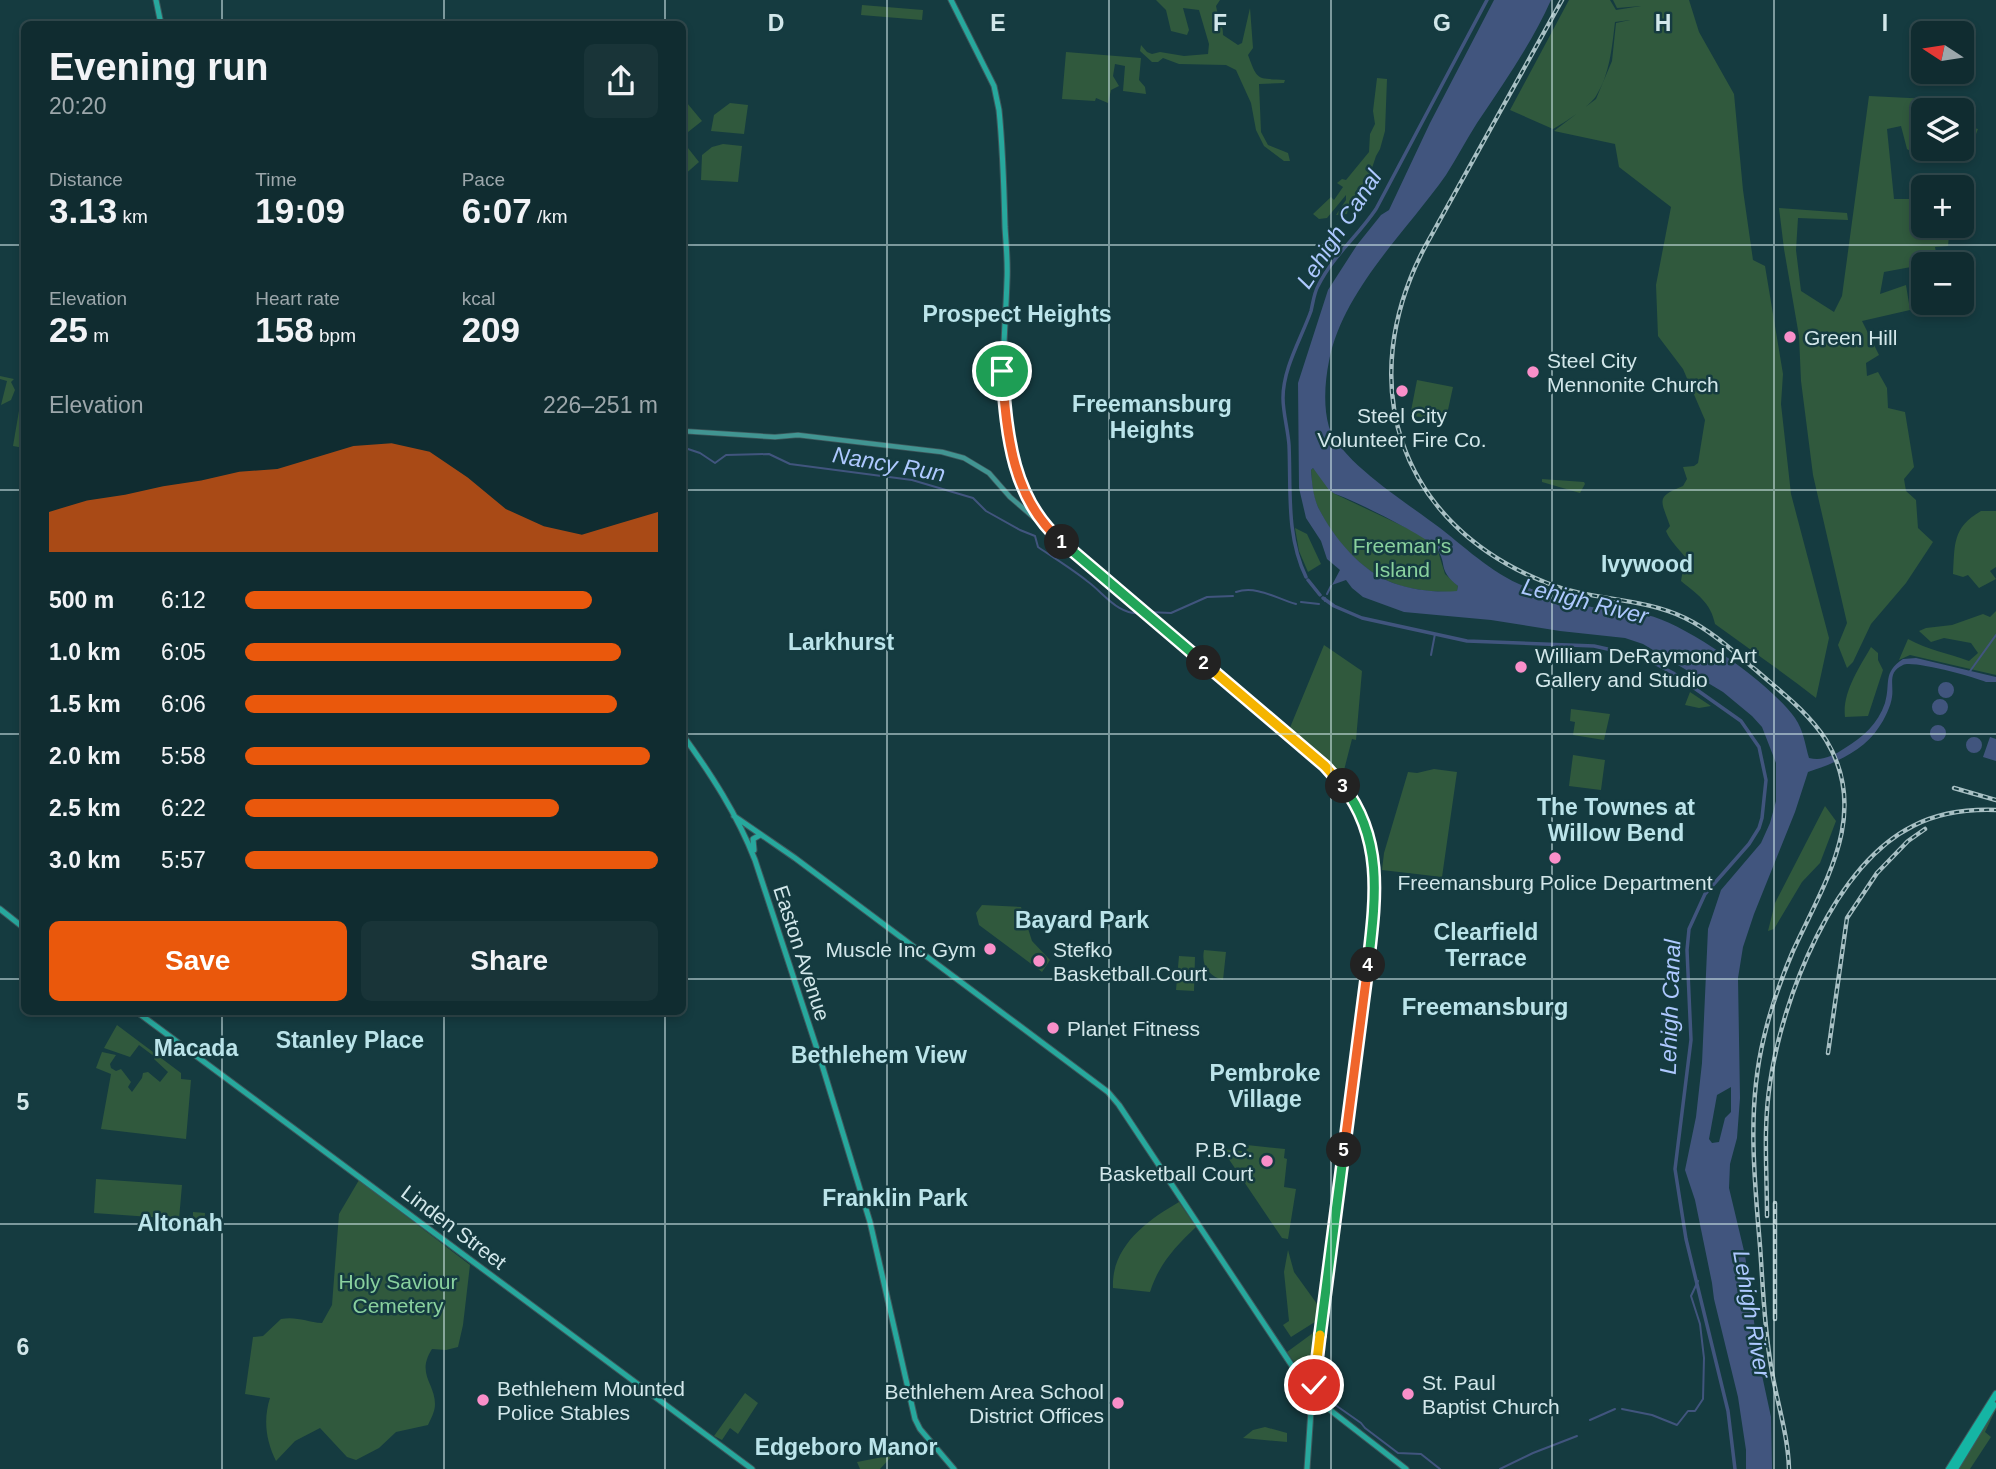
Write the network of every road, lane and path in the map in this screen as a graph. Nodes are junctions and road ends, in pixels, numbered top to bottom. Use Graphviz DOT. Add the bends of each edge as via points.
graph roads {
  1 [pos="156,0"];
  2 [pos="951,0"];
  3 [pos="160,21"];
  4 [pos="686,431"];
  5 [pos="1056,537"];
  6 [pos="686,740"];
  7 [pos="734,816"];
  8 [pos="760,835"];
  9 [pos="769,839"];
  10 [pos="755,860"];
  11 [pos="0,909"];
  12 [pos="21,926"];
  13 [pos="140,1015"];
  14 [pos="1996,1394"];
  15 [pos="1312,1396"];
  16 [pos="1996,1401"];
  17 [pos="752,1469"];
  18 [pos="954,1469"];
  19 [pos="1307,1469"];
  20 [pos="1406,1469"];
  21 [pos="1949,1469"];
  22 [pos="1955,1469"];
  1 -- 3 [label="main road"];
  2 -- 5 [label="main road" via="990,78 999,110 1007,279 1002,371 1010,451 1031,505"];
  4 -- 5 [label="main road" via="798,435 951,454 985,470"];
  5 -- 15 [label="main road" via="1335,776 1366,829 1375,897"];
  6 -- 7 [label="main road, Easton Avenue"];
  7 -- 8 [label="main road"];
  7 -- 9 [label="main road" via="739,815"];
  7 -- 10 [label="main road, Easton Avenue"];
  8 -- 9 [label="main road"];
  8 -- 10 [label="main road" via="753,839"];
  9 -- 15 [label="main road" via="1110,1095"];
  10 -- 18 [label="main road, Easton Avenue" via="870,1222 915,1419"];
  11 -- 12 [label="main road"];
  13 -- 17 [label="main road, Linden Street"];
  14 -- 21 [label="highway"];
  15 -- 19 [label="main road"];
  15 -- 20 [label="main road"];
  16 -- 22 [label="highway"];
}
